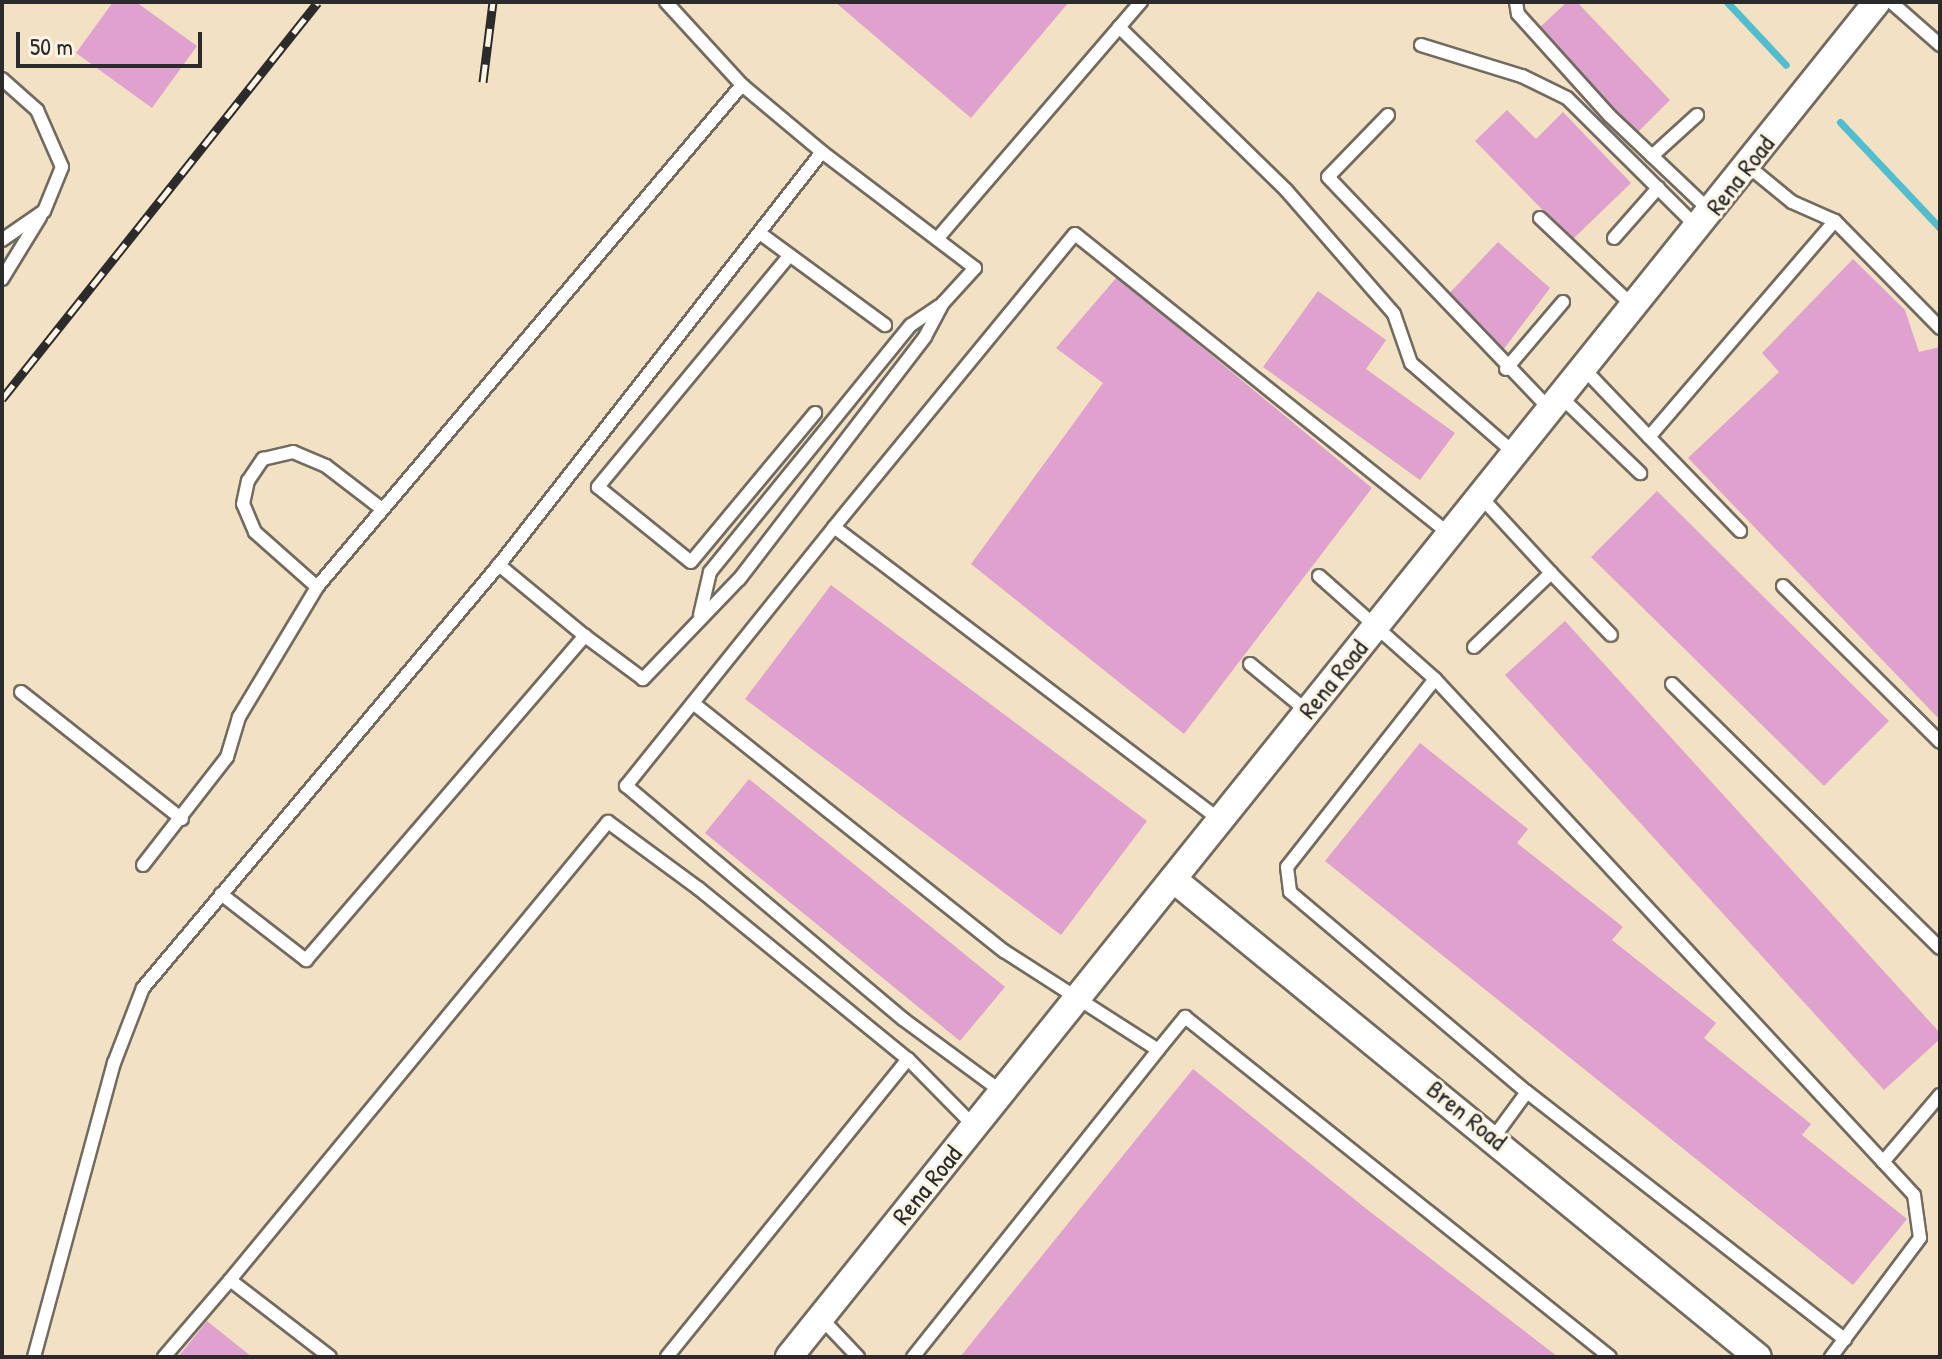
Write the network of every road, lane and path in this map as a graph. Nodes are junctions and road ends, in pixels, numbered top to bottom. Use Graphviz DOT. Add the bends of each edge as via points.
graph roads {
  1 [pos="666,2"];
  2 [pos="1141,2"];
  3 [pos="1516,2"];
  4 [pos="1877,2"];
  5 [pos="1891,2"];
  6 [pos="1119,27"];
  7 [pos="1421,45"];
  8 [pos="1940,45"];
  9 [pos="2,79"];
  10 [pos="742,85"];
  11 [pos="1388,115"];
  12 [pos="1697,115"];
  13 [pos="822,152"];
  14 [pos="1652,156"];
  15 [pos="1748,166"];
  16 [pos="1658,188"];
  17 [pos="44,211"];
  18 [pos="1540,218"];
  19 [pos="1705,220"];
  20 [pos="1835,221"];
  21 [pos="761,234"];
  22 [pos="1614,238"];
  23 [pos="937,239"];
  24 [pos="2,240"];
  25 [pos="789,256"];
  26 [pos="2,279"];
  27 [pos="1563,302"];
  28 [pos="943,303"];
  29 [pos="1634,307"];
  30 [pos="885,325"];
  31 [pos="1940,328"];
  32 [pos="1506,369"];
  33 [pos="1585,370"];
  34 [pos="1555,403"];
  35 [pos="815,413"];
  36 [pos="1649,437"];
  37 [pos="1514,453"];
  38 [pos="1640,473"];
  39 [pos="1480,496"];
  40 [pos="382,509"];
  41 [pos="834,527"];
  42 [pos="1740,531"];
  43 [pos="1450,534"];
  44 [pos="499,565"];
  45 [pos="1551,573"];
  46 [pos="1319,576"];
  47 [pos="1783,586"];
  48 [pos="317,587"];
  49 [pos="700,615"];
  50 [pos="1377,623"];
  51 [pos="1611,635"];
  52 [pos="585,636"];
  53 [pos="1474,647"];
  54 [pos="1250,664"];
  55 [pos="1435,679"];
  56 [pos="1672,684"];
  57 [pos="21,692"];
  58 [pos="693,703"];
  59 [pos="1307,711"];
  60 [pos="1940,742"];
  61 [pos="182,819"];
  62 [pos="1220,820"];
  63 [pos="143,865"];
  64 [pos="1173,879"];
  65 [pos="221,894"];
  66 [pos="1940,948"];
  67 [pos="1079,996"];
  68 [pos="1158,1050"];
  69 [pos="908,1059"];
  70 [pos="1002,1092"];
  71 [pos="1527,1092"];
  72 [pos="1940,1095"];
  73 [pos="974,1126"];
  74 [pos="1494,1137"];
  75 [pos="1883,1162"];
  76 [pos="230,1280"];
  77 [pos="821,1318"];
  78 [pos="1845,1340"];
  79 [pos="34,1357"];
  80 [pos="164,1357"];
  81 [pos="330,1357"];
  82 [pos="667,1357"];
  83 [pos="789,1357"];
  84 [pos="858,1357"];
  85 [pos="913,1357"];
  86 [pos="1610,1357"];
  87 [pos="1758,1357"];
  88 [pos="1831,1357"];
  1 -- 10 [label="lane"];
  2 -- 6 [label="lane"];
  3 -- 14 [label="lane" via="1518,14"];
  4 -- 15 [label="street, Rena Road"];
  5 -- 8 [label="lane"];
  6 -- 23 [label="lane"];
  6 -- 37 [label="lane" via="1286,190 1394,314 1411,363"];
  7 -- 16 [label="lane" via="1522,76 1567,98"];
  9 -- 17 [label="lane" via="37,110 62,167"];
  10 -- 13 [label="lane"];
  10 -- 40 [label="lane"];
  11 -- 32 [label="lane" via="1328,177"];
  12 -- 14 [label="lane"];
  13 -- 21 [label="lane"];
  13 -- 23 [label="lane"];
  14 -- 19 [label="lane"];
  15 -- 19 [label="street, Rena Road"];
  15 -- 20 [label="lane" via="1792,202"];
  16 -- 19 [label="lane"];
  16 -- 22 [label="lane"];
  17 -- 24 [label="lane"];
  17 -- 26 [label="lane"];
  18 -- 29 [label="lane"];
  19 -- 29 [label="street, Rena Road"];
  20 -- 31 [label="lane"];
  20 -- 36 [label="lane"];
  21 -- 25 [label="lane"];
  21 -- 44 [label="lane"];
  23 -- 28 [label="lane" via="975,268"];
  25 -- 30 [label="lane"];
  25 -- 35 [label="lane" via="598,487 691,562"];
  27 -- 32 [label="lane"];
  28 -- 49 [label="lane" via="925,337 748,567"];
  28 -- 49 [label="lane" via="911,325 710,572"];
  29 -- 33 [label="street, Rena Road"];
  32 -- 34 [label="lane"];
  33 -- 34 [label="street, Rena Road"];
  33 -- 36 [label="lane"];
  34 -- 37 [label="street, Rena Road"];
  34 -- 38 [label="lane"];
  36 -- 42 [label="lane"];
  37 -- 39 [label="street, Rena Road"];
  39 -- 43 [label="street, Rena Road"];
  39 -- 45 [label="lane"];
  40 -- 48 [label="lane"];
  40 -- 48 [label="lane" via="326,466 293,452 263,459 248,481 243,504 270,547"];
  41 -- 43 [label="lane" via="1075,234"];
  41 -- 58 [label="lane"];
  41 -- 62 [label="lane"];
  43 -- 50 [label="street, Rena Road"];
  44 -- 52 [label="lane"];
  44 -- 65 [label="lane"];
  45 -- 51 [label="lane"];
  45 -- 53 [label="lane"];
  46 -- 50 [label="lane"];
  47 -- 60 [label="lane"];
  48 -- 61 [label="lane" via="239,717 227,757"];
  49 -- 52 [label="lane" via="643,679"];
  50 -- 55 [label="lane"];
  50 -- 59 [label="street, Rena Road"];
  52 -- 65 [label="lane" via="306,960"];
  54 -- 59 [label="lane"];
  55 -- 71 [label="lane" via="1287,867 1290,892"];
  55 -- 75 [label="lane"];
  56 -- 66 [label="lane"];
  57 -- 61 [label="lane"];
  58 -- 67 [label="lane" via="1004,951"];
  58 -- 70 [label="lane" via="626,786 903,1019"];
  59 -- 62 [label="street, Rena Road"];
  61 -- 63 [label="lane"];
  62 -- 64 [label="street, Rena Road"];
  64 -- 67 [label="street, Rena Road"];
  64 -- 74 [label="street, Bren Road"];
  65 -- 79 [label="lane" via="143,988 125,1029"];
  67 -- 68 [label="lane"];
  67 -- 70 [label="street, Rena Road"];
  68 -- 85 [label="lane"];
  68 -- 86 [label="lane" via="1185,1017"];
  69 -- 73 [label="lane"];
  69 -- 76 [label="lane" via="698,888 608,822"];
  69 -- 82 [label="lane"];
  70 -- 73 [label="street, Rena Road"];
  71 -- 74 [label="lane"];
  71 -- 78 [label="lane"];
  72 -- 75 [label="lane"];
  73 -- 77 [label="street, Rena Road"];
  74 -- 87 [label="street, Bren Road"];
  75 -- 78 [label="lane" via="1914,1195 1920,1238"];
  76 -- 80 [label="lane"];
  76 -- 81 [label="lane"];
  77 -- 83 [label="street, Rena Road"];
  77 -- 84 [label="lane"];
  78 -- 88 [label="lane"];
}
